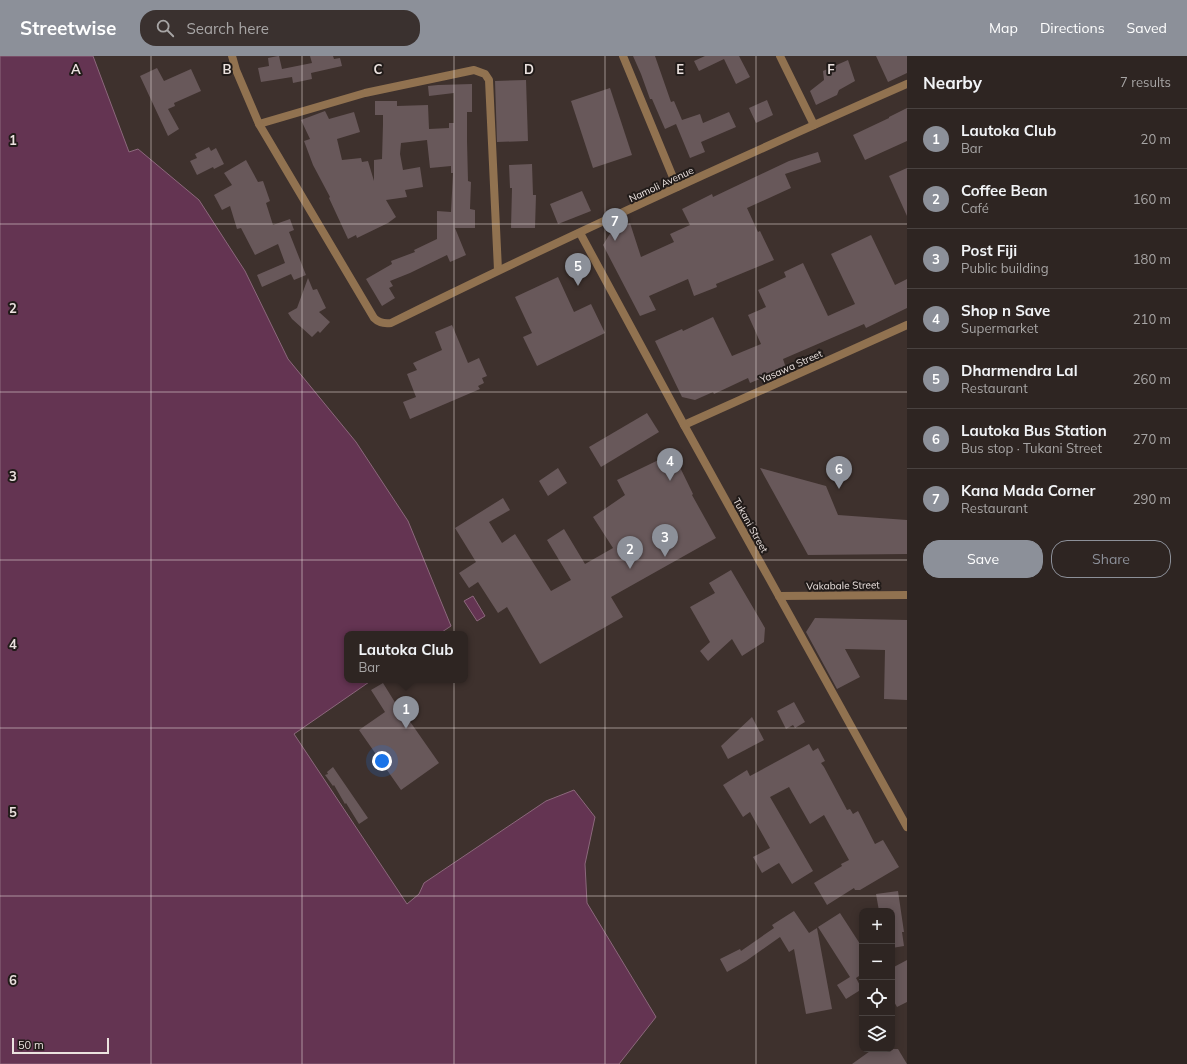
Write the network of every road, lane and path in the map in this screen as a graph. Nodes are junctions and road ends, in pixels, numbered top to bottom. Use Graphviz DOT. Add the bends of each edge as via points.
graph roads {
  1 [pos="232,56"];
  2 [pos="624,56"];
  3 [pos="780,56"];
  4 [pos="907,84"];
  5 [pos="259,124"];
  6 [pos="814,125"];
  7 [pos="677,187"];
  8 [pos="580,233"];
  9 [pos="498,270"];
  10 [pos="907,325"];
  11 [pos="684,425"];
  12 [pos="907,595"];
  13 [pos="780,596"];
  14 [pos="907,827"];
  1 -- 5 [label="street"];
  2 -- 7 [label="street"];
  3 -- 6 [label="street"];
  4 -- 6 [label="street, Namoli Avenue"];
  5 -- 9 [label="street, Namoli Avenue" via="377,321 391,323"];
  5 -- 9 [label="street" via="365,93 474,70 485,74 489,80"];
  6 -- 7 [label="street, Namoli Avenue"];
  7 -- 8 [label="street, Namoli Avenue"];
  8 -- 9 [label="street, Namoli Avenue"];
  8 -- 11 [label="street, Tukani Street"];
  10 -- 11 [label="street, Yasawa Street"];
  11 -- 13 [label="street, Tukani Street"];
  12 -- 13 [label="street, Vakabale Street"];
  13 -- 14 [label="street, Tukani Street"];
}
